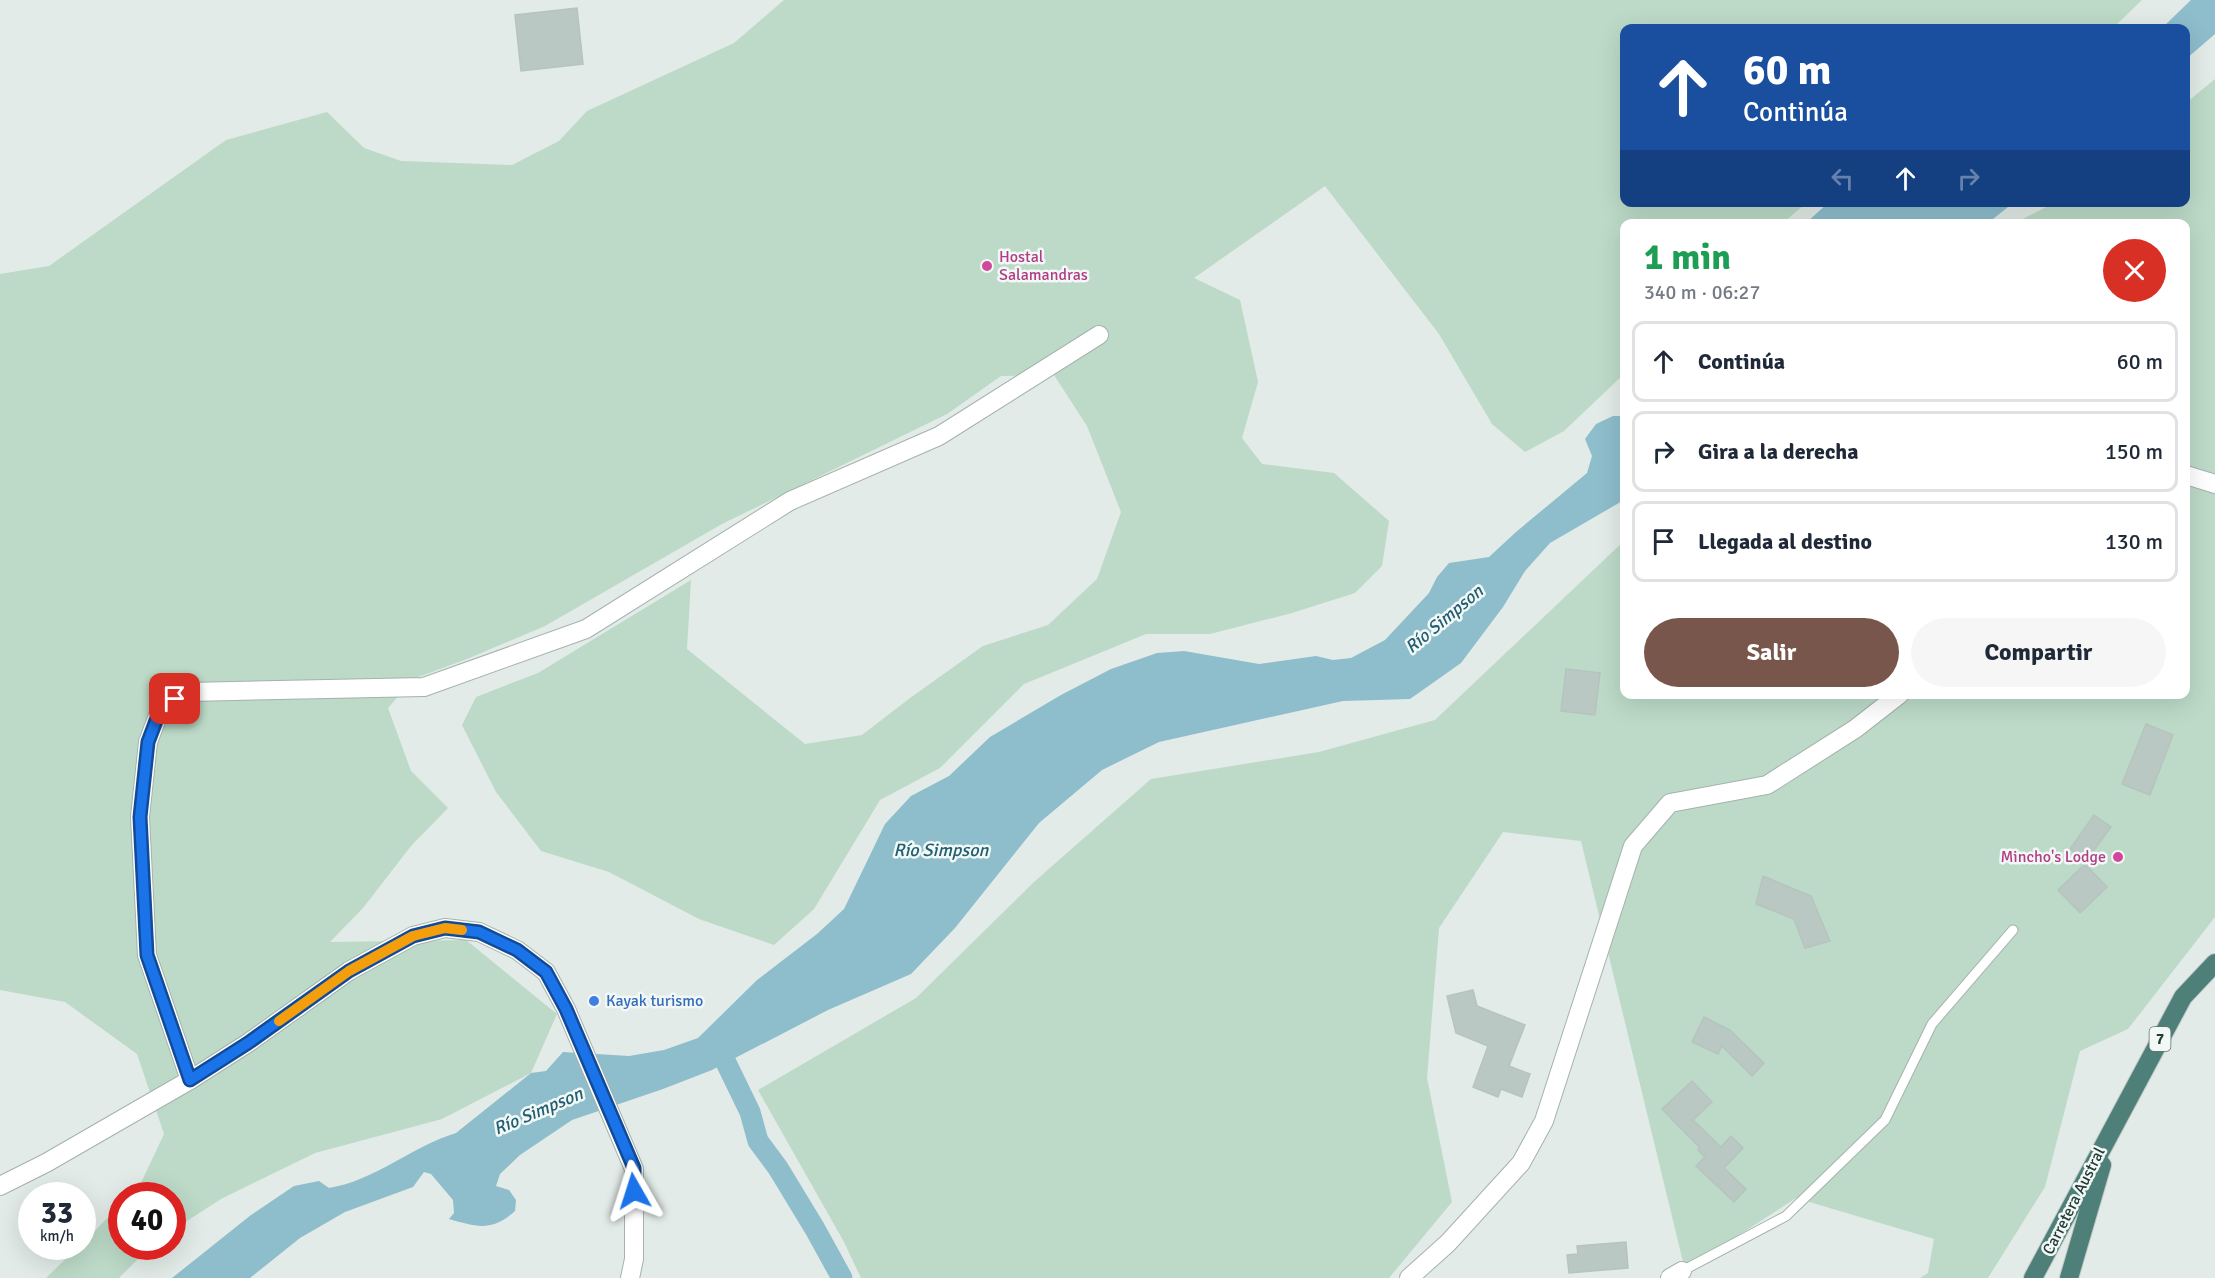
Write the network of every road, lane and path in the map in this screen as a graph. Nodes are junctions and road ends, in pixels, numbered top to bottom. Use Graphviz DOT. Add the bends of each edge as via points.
graph roads {
  1 [pos="1100,335"];
  2 [pos="2190,476"];
  3 [pos="2215,484"];
  4 [pos="1894,699"];
  5 [pos="2013,930"];
  6 [pos="2215,963"];
  7 [pos="190,1080"];
  8 [pos="2115,1123"];
  9 [pos="0,1186"];
  10 [pos="1676,1275"];
  11 [pos="630,1278"];
  12 [pos="1409,1278"];
  13 [pos="2033,1278"];
  14 [pos="2068,1278"];
  1 -- 7 [label="street" via="939,436 790,501 586,629 424,687 188,692 162,705 148,742 140,817 147,955"];
  2 -- 3 [label="street"];
  4 -- 12 [label="street" via="1855,729 1767,785 1670,804 1633,846 1544,1121 1521,1163 1448,1243"];
  5 -- 10 [label="lane" via="1932,1024 1885,1120 1786,1216"];
  6 -- 8 [label="highway, Carretera Austral / 7" via="2183,997"];
  7 -- 9 [label="street"];
  7 -- 11 [label="street" via="349,971 413,936 445,928 479,932 517,950 546,972 566,1009 634,1168 634,1258"];
  8 -- 13 [label="highway, Carretera Austral / 7"];
  8 -- 14 [label="highway, Carretera Austral / 7"];
}
